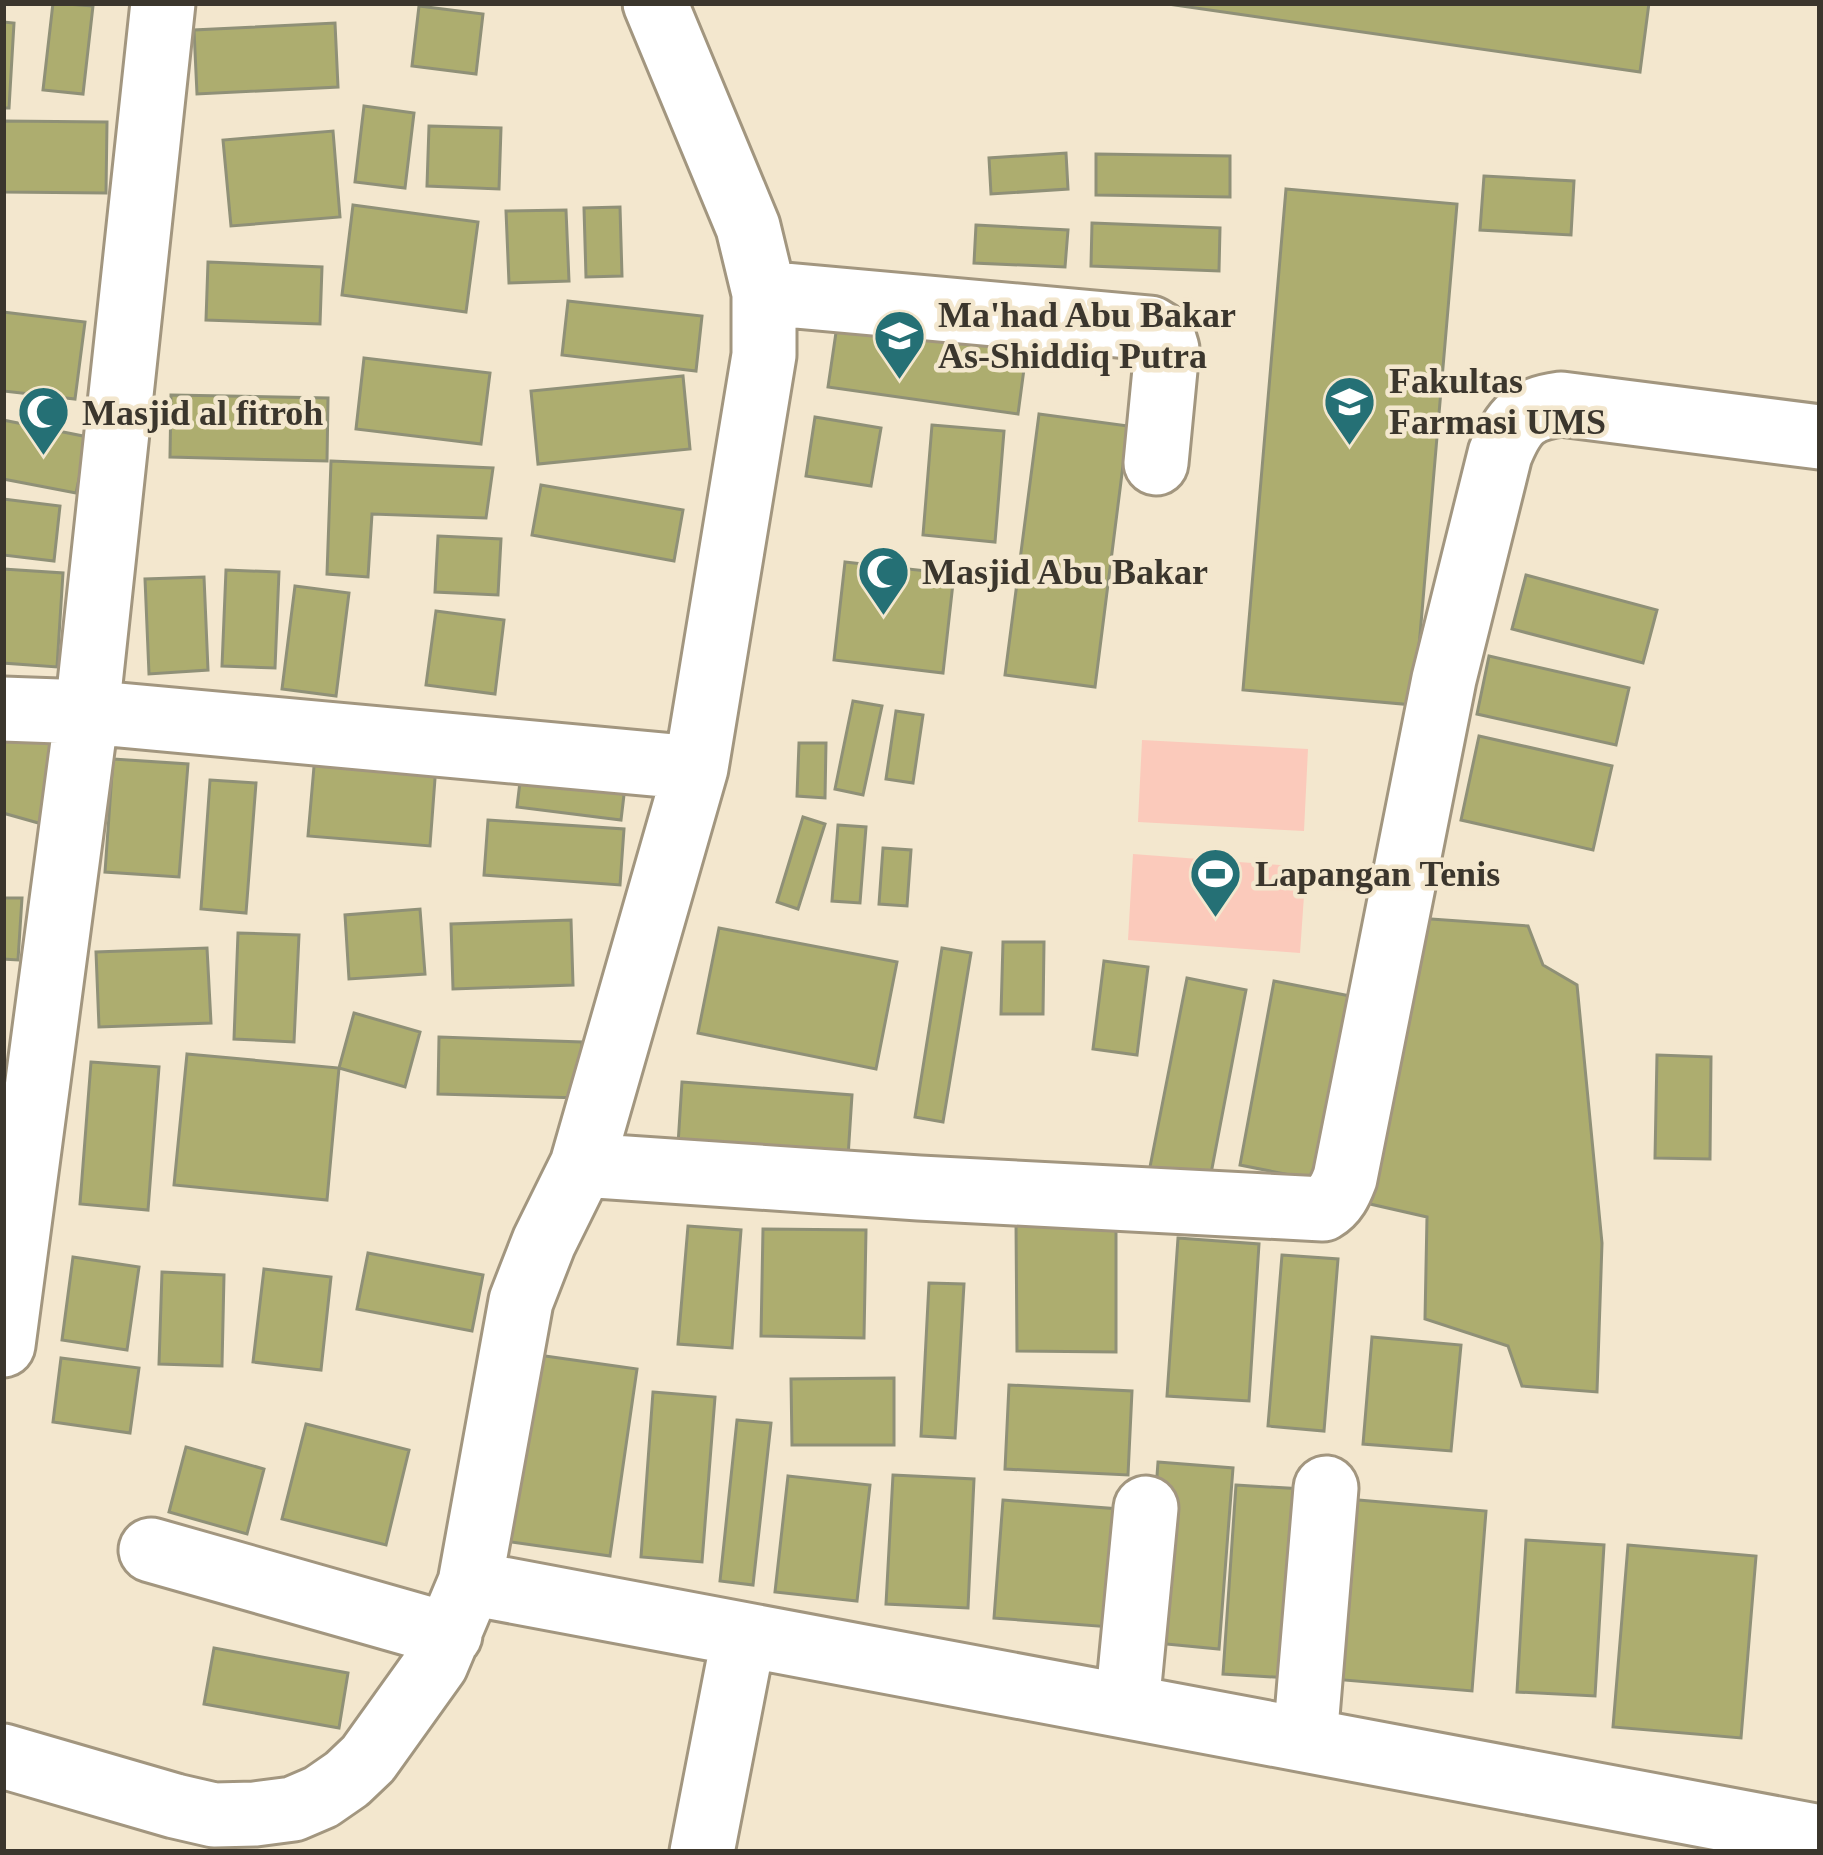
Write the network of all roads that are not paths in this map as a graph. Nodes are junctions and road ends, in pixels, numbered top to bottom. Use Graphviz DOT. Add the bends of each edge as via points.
graph roads {
  1 [pos="163,3"];
  2 [pos="655,3"];
  3 [pos="788,295"];
  4 [pos="1820,437"];
  5 [pos="1156,463"];
  6 [pos="3,709"];
  7 [pos="87,712"];
  8 [pos="697,768"];
  9 [pos="582,1165"];
  10 [pos="3,1345"];
  11 [pos="1326,1487"];
  12 [pos="1146,1508"];
  13 [pos="151,1550"];
  14 [pos="460,1609"];
  15 [pos="744,1635"];
  16 [pos="1127,1706"];
  17 [pos="1305,1740"];
  18 [pos="4,1763"];
  19 [pos="1820,1837"];
  20 [pos="703,1852"];
  1 -- 7 [label="street"];
  2 -- 3 [label="street" via="748,227"];
  3 -- 5 [label="street" via="1150,328 1167,349"];
  3 -- 8 [label="street" via="764,355"];
  4 -- 9 [label="street" via="1561,404 1522,416 1509,432 1444,679 1345,1178 1323,1209"];
  6 -- 7 [label="street"];
  7 -- 8 [label="street"];
  7 -- 10 [label="street"];
  8 -- 9 [label="street"];
  9 -- 14 [label="street" via="521,1301"];
  11 -- 17 [label="street"];
  12 -- 16 [label="street"];
  13 -- 14 [label="street"];
  14 -- 15 [label="street"];
  14 -- 18 [label="street" via="436,1664 368,1760 293,1809 214,1815"];
  15 -- 16 [label="street"];
  15 -- 20 [label="street"];
  16 -- 17 [label="street"];
  17 -- 19 [label="street"];
}
